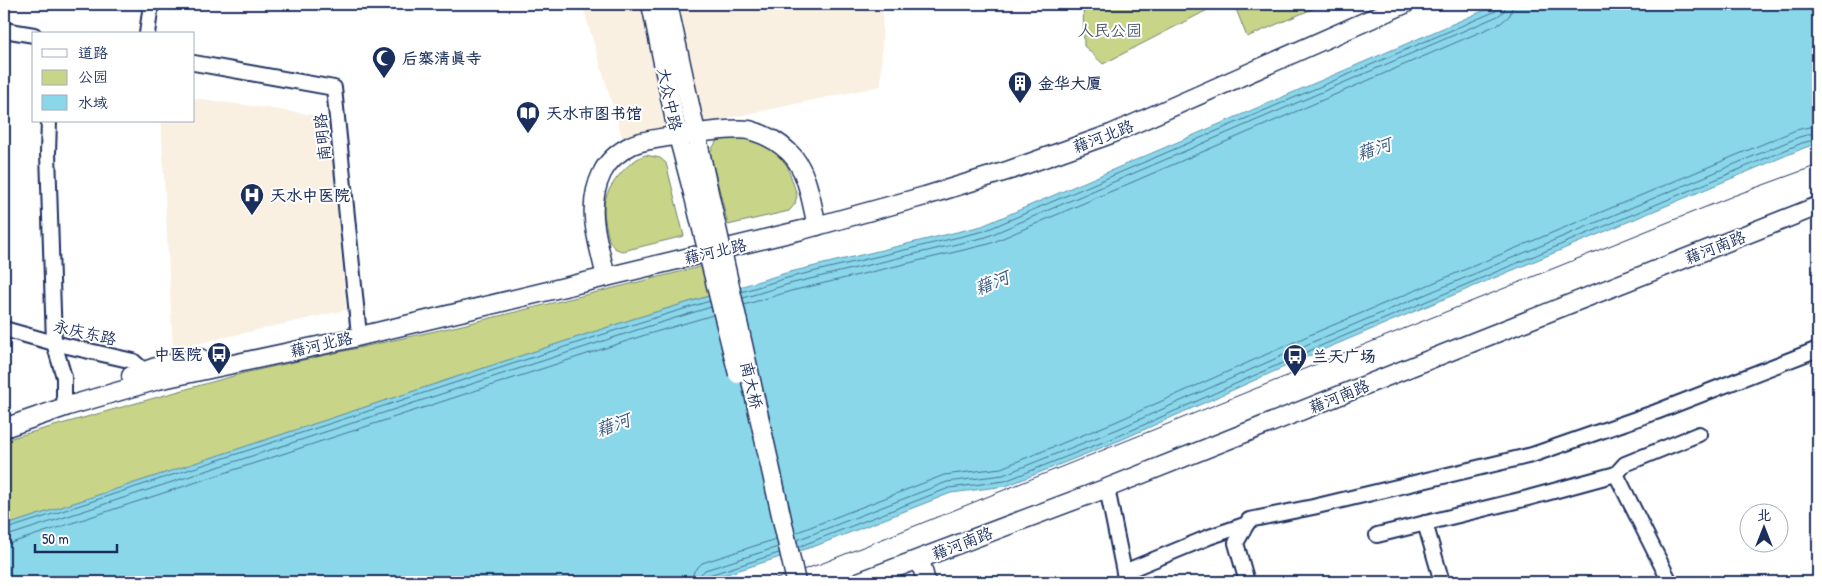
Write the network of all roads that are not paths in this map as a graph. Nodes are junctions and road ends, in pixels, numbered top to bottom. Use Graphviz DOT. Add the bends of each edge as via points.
graph roads {
  1 [pos="151,4"];
  2 [pos="651,4"];
  3 [pos="668,4"];
  4 [pos="1379,4"];
  5 [pos="1405,4"];
  6 [pos="4,30"];
  7 [pos="147,32"];
  8 [pos="32,35"];
  9 [pos="195,63"];
  10 [pos="49,122"];
  11 [pos="687,135"];
  12 [pos="700,190"];
  13 [pos="1818,206"];
  14 [pos="815,221"];
  15 [pos="605,272"];
  16 [pos="358,325"];
  17 [pos="4,330"];
  18 [pos="54,343"];
  19 [pos="1818,349"];
  20 [pos="147,377"];
  21 [pos="66,401"];
  22 [pos="4,416"];
  23 [pos="4,428"];
  24 [pos="1699,434"];
  25 [pos="1616,474"];
  26 [pos="1108,488"];
  27 [pos="1425,523"];
  28 [pos="1247,524"];
  29 [pos="1377,535"];
  30 [pos="920,559"];
  31 [pos="1125,577"];
  32 [pos="790,582"];
  33 [pos="796,582"];
  34 [pos="858,582"];
  35 [pos="926,582"];
  36 [pos="1247,582"];
  37 [pos="1442,582"];
  38 [pos="1670,582"];
  1 -- 7 [label="street"];
  2 -- 11 [label="main road, 大众中路"];
  3 -- 11 [label="main road, 大众中路"];
  4 -- 14 [label="main road, 藉河北路" via="1108,124"];
  5 -- 14 [label="main road, 藉河北路" via="1111,134 1010,170"];
  6 -- 8 [label="street"];
  9 -- 16 [label="street, 南明路" via="334,88"];
  10 -- 18 [label="street"];
  11 -- 12 [label="main road, 大众中路"];
  11 -- 14 [label="main road" via="748,130 771,138 790,153 803,173"];
  11 -- 15 [label="main road" via="635,144 619,152 603,171 594,194 593,219"];
  12 -- 32 [label="main road, 南大桥, bridge"];
  12 -- 33 [label="main road, 南大桥, bridge"];
  13 -- 26 [label="main road, 藉河南路"];
  14 -- 15 [label="main road, 藉河北路"];
  15 -- 16 [label="main road, 藉河北路"];
  15 -- 20 [label="main road, 藉河北路" via="327,344"];
  16 -- 20 [label="main road, 藉河北路" via="156,367"];
  17 -- 18 [label="street, 永庆东路"];
  18 -- 20 [label="street, 永庆东路" via="133,361"];
  18 -- 21 [label="street" via="64,377"];
  19 -- 28 [label="street" via="1656,412 1532,455 1249,520"];
  20 -- 21 [label="main road, 藉河北路"];
  21 -- 22 [label="main road, 藉河北路"];
  21 -- 23 [label="main road, 藉河北路"];
  24 -- 25 [label="street" via="1626,464"];
  25 -- 27 [label="street"];
  25 -- 38 [label="street"];
  26 -- 30 [label="main road, 藉河南路"];
  26 -- 31 [label="street"];
  27 -- 29 [label="street"];
  27 -- 37 [label="street"];
  28 -- 31 [label="street" via="1209,537"];
  28 -- 36 [label="street" via="1236,544"];
  30 -- 34 [label="main road, 藉河南路"];
  30 -- 35 [label="main road"];
}
